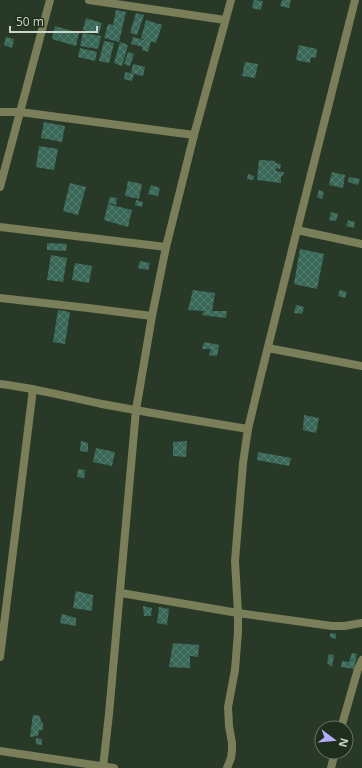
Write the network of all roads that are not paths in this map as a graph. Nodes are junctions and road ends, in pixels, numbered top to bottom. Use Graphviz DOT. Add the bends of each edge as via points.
graph roads {
  1 [pos="50,0"];
  2 [pos="89,0"];
  3 [pos="230,0"];
  4 [pos="355,0"];
  5 [pos="225,20"];
  6 [pos="0,112"];
  7 [pos="20,112"];
  8 [pos="194,135"];
  9 [pos="0,187"];
  10 [pos="0,227"];
  11 [pos="297,230"];
  12 [pos="362,244"];
  13 [pos="166,247"];
  14 [pos="0,298"];
  15 [pos="152,316"];
  16 [pos="268,348"];
  17 [pos="362,366"];
  18 [pos="0,384"];
  19 [pos="33,389"];
  20 [pos="136,410"];
  21 [pos="248,429"];
  22 [pos="121,593"];
  23 [pos="238,613"];
  24 [pos="362,623"];
  25 [pos="0,657"];
  26 [pos="362,660"];
  27 [pos="343,720"];
  28 [pos="0,751"];
  29 [pos="104,767"];
  30 [pos="114,768"];
  31 [pos="226,768"];
  1 -- 7 [label="street"];
  2 -- 5 [label="street"];
  3 -- 5 [label="street"];
  4 -- 11 [label="street"];
  5 -- 8 [label="street"];
  6 -- 7 [label="street"];
  7 -- 8 [label="street"];
  7 -- 9 [label="street"];
  8 -- 13 [label="street"];
  10 -- 13 [label="street"];
  11 -- 12 [label="street"];
  11 -- 16 [label="street"];
  13 -- 15 [label="street"];
  14 -- 15 [label="street"];
  15 -- 20 [label="street"];
  16 -- 17 [label="street"];
  16 -- 21 [label="street"];
  18 -- 19 [label="street"];
  19 -- 20 [label="street"];
  19 -- 25 [label="street"];
  20 -- 21 [label="street"];
  20 -- 22 [label="street"];
  21 -- 23 [label="street" via="235,561"];
  22 -- 23 [label="street"];
  22 -- 29 [label="street"];
  23 -- 24 [label="street" via="332,626"];
  23 -- 31 [label="street" via="236,663 228,707 232,750"];
  26 -- 27 [label="street"];
  28 -- 29 [label="street"];
  29 -- 30 [label="street"];
}
